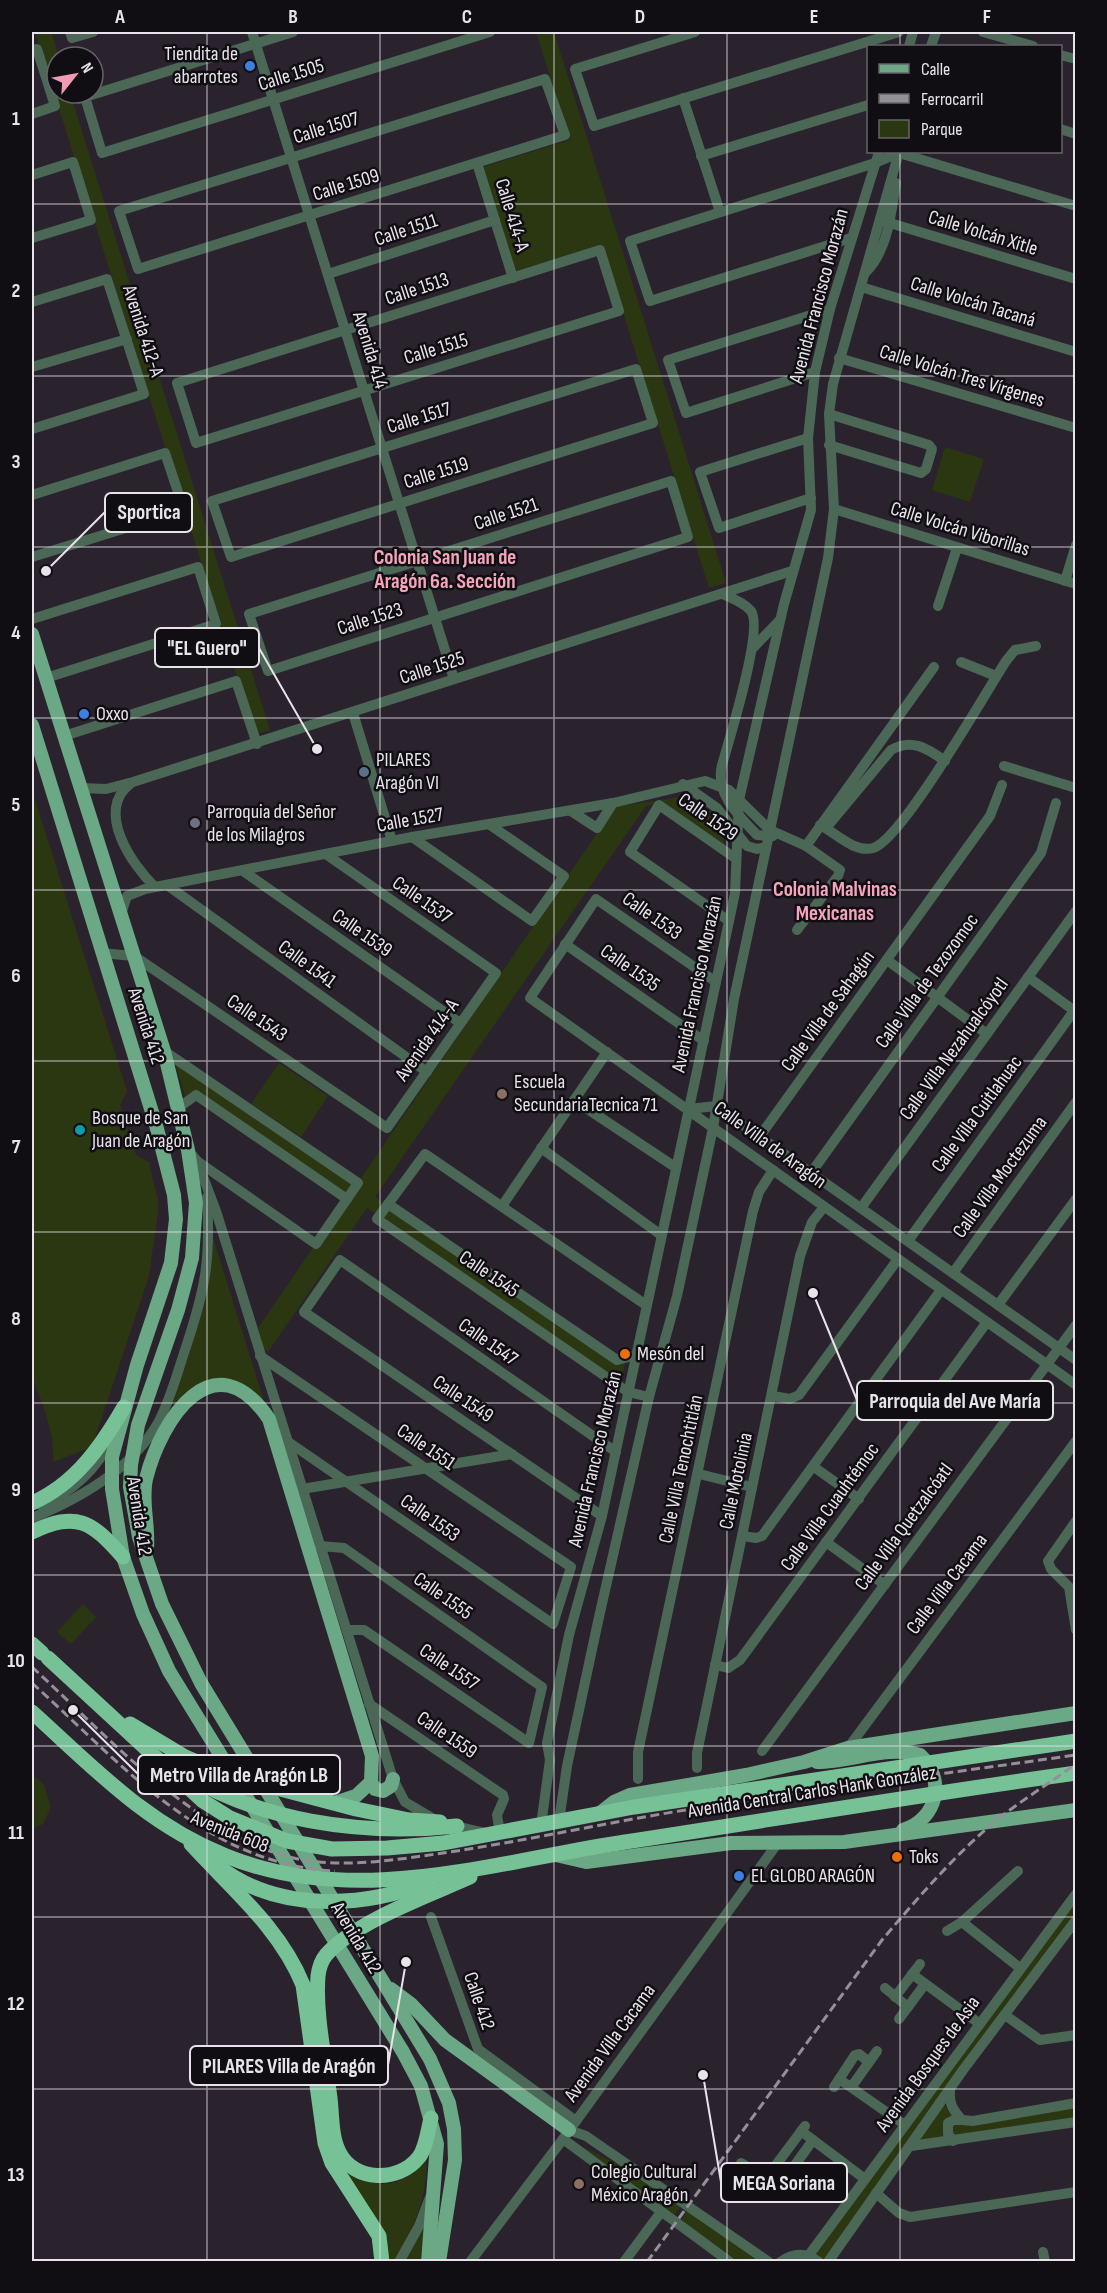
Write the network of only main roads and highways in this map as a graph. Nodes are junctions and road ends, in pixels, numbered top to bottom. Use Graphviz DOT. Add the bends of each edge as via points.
graph roads {
  1 [pos="32,634"];
  2 [pos="32,725"];
  3 [pos="124,1407"];
  4 [pos="32,1503"];
  5 [pos="32,1532"];
  6 [pos="123,1557"];
  7 [pos="147,1562"];
  8 [pos="40,1652"];
  9 [pos="104,1709"];
  10 [pos="32,1712"];
  11 [pos="1076,1713"];
  12 [pos="1076,1741"];
  13 [pos="148,1749"];
  14 [pos="804,1762"];
  15 [pos="1076,1773"];
  16 [pos="393,1779"];
  17 [pos="371,1782"];
  18 [pos="335,1803"];
  19 [pos="1076,1810"];
  20 [pos="600,1813"];
  21 [pos="440,1822"];
  22 [pos="457,1826"];
  23 [pos="878,1838"];
  24 [pos="187,1839"];
  25 [pos="443,1843"];
  26 [pos="556,1855"];
  27 [pos="489,1869"];
  28 [pos="451,1874"];
  29 [pos="385,1984"];
  30 [pos="431,2118"];
  31 [pos="569,2130"];
  32 [pos="382,2262"];
  33 [pos="428,2262"];
  34 [pos="439,2262"];
  1 -- 7 [label="main road, Avenida 412" via="164,1051 192,1155 196,1203 192,1258 141,1415 131,1465 133,1511"];
  2 -- 3 [label="main road, Avenida 412" via="169,1167 176,1219 171,1263"];
  3 -- 4 [label="highway" via="85,1464 69,1480"];
  3 -- 6 [label="main road, Avenida 412" via="112,1457 112,1490"];
  5 -- 6 [label="highway" via="52,1522 82,1522 107,1538"];
  6 -- 30 [label="main road, Avenida 412" via="169,1671 403,2052 421,2086"];
  7 -- 17 [label="main road" via="146,1480 178,1408 199,1391 217,1385 236,1389 255,1400 268,1419 372,1756"];
  7 -- 29 [label="main road, Avenida 412" via="177,1637 201,1683"];
  8 -- 9 [label="highway, Avenida 608"];
  9 -- 13 [label="highway, Avenida 608"];
  9 -- 18 [label="highway" via="205,1767"];
  10 -- 24 [label="highway, Avenida 608" via="127,1799"];
  11 -- 14 [label="main road, Avenida Central Carlos Hank González" via="848,1748"];
  12 -- 20 [label="highway, Avenida Central Carlos Hank González"];
  13 -- 22 [label="highway" via="230,1799 281,1814 348,1826 411,1831"];
  13 -- 25 [label="highway, Avenida 608" via="212,1807 287,1841 332,1849"];
  14 -- 20 [label="main road, Avenida Central Carlos Hank González" via="630,1795"];
  14 -- 23 [label="main road" via="834,1762 900,1751 926,1760 935,1781 931,1809 921,1822"];
  15 -- 26 [label="highway, Avenida Central Carlos Hank González"];
  16 -- 17 [label="main road" via="383,1791 375,1789"];
  17 -- 18 [label="main road" via="356,1796"];
  18 -- 21 [label="highway" via="409,1820"];
  19 -- 23 [label="main road, Avenida Central Carlos Hank González"];
  20 -- 25 [label="highway, Avenida Central Carlos Hank González"];
  23 -- 26 [label="main road, Avenida Central Carlos Hank González" via="731,1843 586,1862"];
  24 -- 28 [label="highway, Avenida 608" via="271,1871 307,1878 340,1881"];
  24 -- 28 [label="highway" via="226,1872 250,1885 291,1898 321,1902 387,1896"];
  24 -- 32 [label="highway" via="270,1926 293,1961 304,1995 325,2143 332,2163 379,2236"];
  26 -- 27 [label="highway, Avenida Central Carlos Hank González"];
  27 -- 28 [label="highway, Avenida Central Carlos Hank González"];
  27 -- 30 [label="highway" via="376,1921 327,1954 320,1964 318,1998 335,2137 343,2159 365,2174 385,2176 406,2170 420,2156"];
  29 -- 31 [label="main road" via="411,2004 445,2040"];
  29 -- 34 [label="main road, Avenida 412" via="430,2059 449,2103 455,2160"];
  30 -- 33 [label="main road, Avenida 412" via="437,2144"];
}
